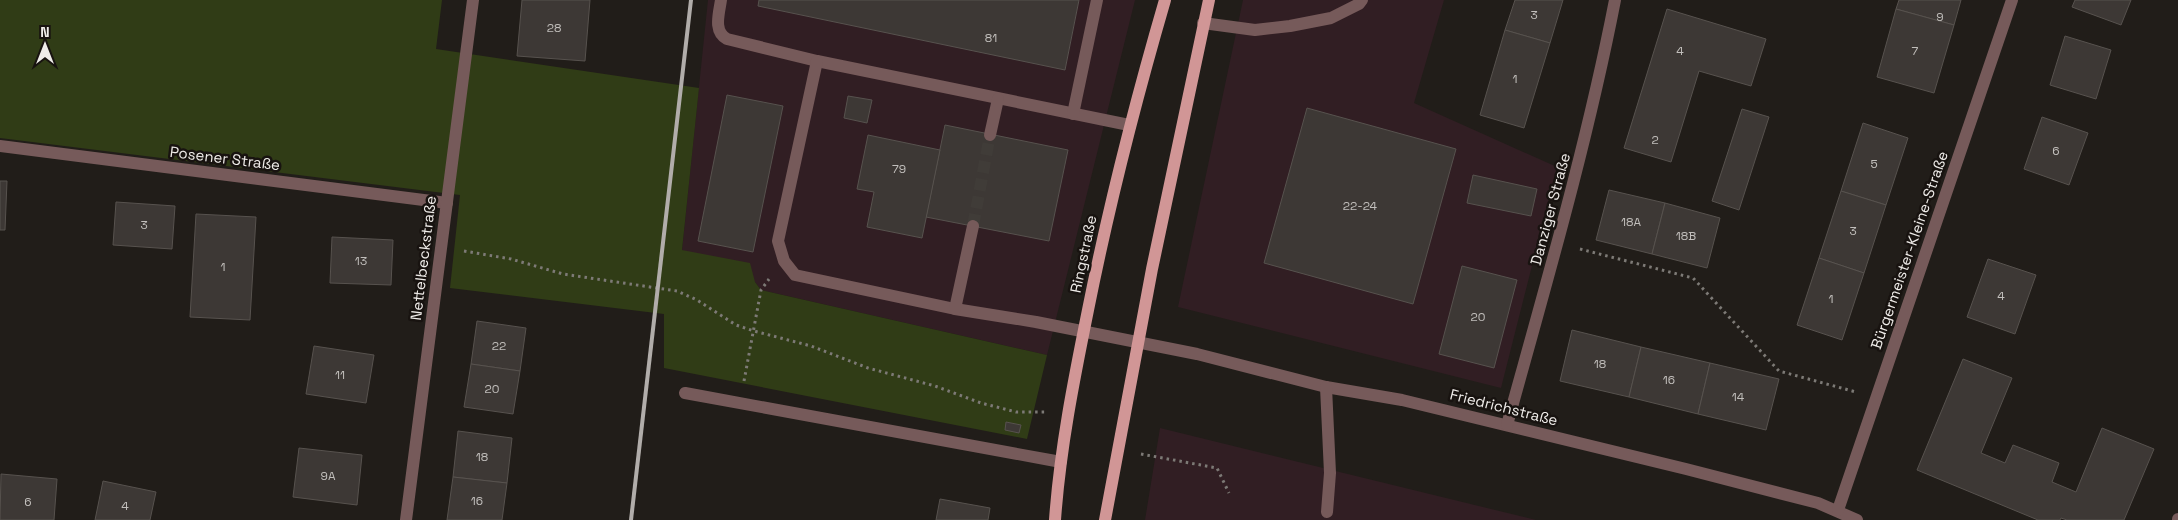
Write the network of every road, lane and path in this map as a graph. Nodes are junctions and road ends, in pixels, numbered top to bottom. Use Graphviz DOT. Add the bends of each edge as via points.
graph roads {
  1 [pos="472,0"];
  2 [pos="721,0"];
  3 [pos="1097,0"];
  4 [pos="1165,0"];
  5 [pos="1208,0"];
  6 [pos="1362,0"];
  7 [pos="1615,0"];
  8 [pos="2012,0"];
  9 [pos="1203,23"];
  10 [pos="817,62"];
  11 [pos="998,99"];
  12 [pos="1073,114"];
  13 [pos="1129,125"];
  14 [pos="990,135"];
  15 [pos="0,146"];
  16 [pos="446,203"];
  17 [pos="972,226"];
  18 [pos="1557,243"];
  19 [pos="441,246"];
  20 [pos="784,261"];
  21 [pos="955,309"];
  22 [pos="754,331"];
  23 [pos="1084,332"];
  24 [pos="1138,343"];
  25 [pos="1326,387"];
  26 [pos="686,393"];
  27 [pos="1876,398"];
  28 [pos="740,403"];
  29 [pos="1068,416"];
  30 [pos="1507,425"];
  31 [pos="1118,450"];
  32 [pos="1061,462"];
  33 [pos="1229,493"];
  34 [pos="1838,510"];
  35 [pos="1327,512"];
  36 [pos="406,520"];
  37 [pos="1055,520"];
  38 [pos="1105,520"];
  39 [pos="1857,520"];
  1 -- 16 [label="street, Nettelbeckstraße"];
  2 -- 10 [label="street" via="717,27 721,36"];
  3 -- 12 [label="street"];
  4 -- 13 [label="main road, Ringstraße"];
  5 -- 9 [label="main road"];
  6 -- 9 [label="street" via="1331,18 1290,26 1255,30"];
  7 -- 18 [label="street, Danziger Straße" via="1598,88"];
  8 -- 27 [label="street, Bürgermeister-Kleine-Straße"];
  9 -- 24 [label="main road"];
  10 -- 11 [label="street"];
  10 -- 20 [label="street" via="778,241"];
  11 -- 12 [label="street"];
  11 -- 14 [label="street"];
  12 -- 13 [label="street"];
  13 -- 23 [label="main road, Ringstraße"];
  15 -- 16 [label="street, Posener Straße"];
  16 -- 19 [label="street, Nettelbeckstraße"];
  17 -- 21 [label="street"];
  18 -- 27 [label="path" via="1693,278 1779,371"];
  18 -- 30 [label="street, Danziger Straße"];
  19 -- 22 [label="path" via="511,259 563,274 677,291 736,325"];
  19 -- 36 [label="street, Nettelbeckstraße"];
  20 -- 21 [label="street, Friedrichstraße" via="795,275"];
  20 -- 22 [label="path" via="761,290"];
  21 -- 23 [label="street, Friedrichstraße"];
  22 -- 28 [label="path"];
  22 -- 29 [label="path" via="811,346 868,368 935,386 981,403 1016,412 1044,411"];
  23 -- 24 [label="street, Friedrichstraße"];
  23 -- 29 [label="main road, Ringstraße"];
  24 -- 25 [label="street, Friedrichstraße" via="1197,354"];
  24 -- 31 [label="main road"];
  25 -- 30 [label="street, Friedrichstraße" via="1402,400"];
  25 -- 35 [label="street" via="1330,473"];
  26 -- 28 [label="street"];
  27 -- 34 [label="street, Bürgermeister-Kleine-Straße"];
  28 -- 32 [label="street"];
  29 -- 32 [label="main road, Ringstraße"];
  30 -- 34 [label="street, Friedrichstraße"];
  31 -- 33 [label="path" via="1217,468"];
  31 -- 38 [label="main road"];
  32 -- 37 [label="main road, Ringstraße"];
  34 -- 39 [label="street, Friedrichstraße"];
}
